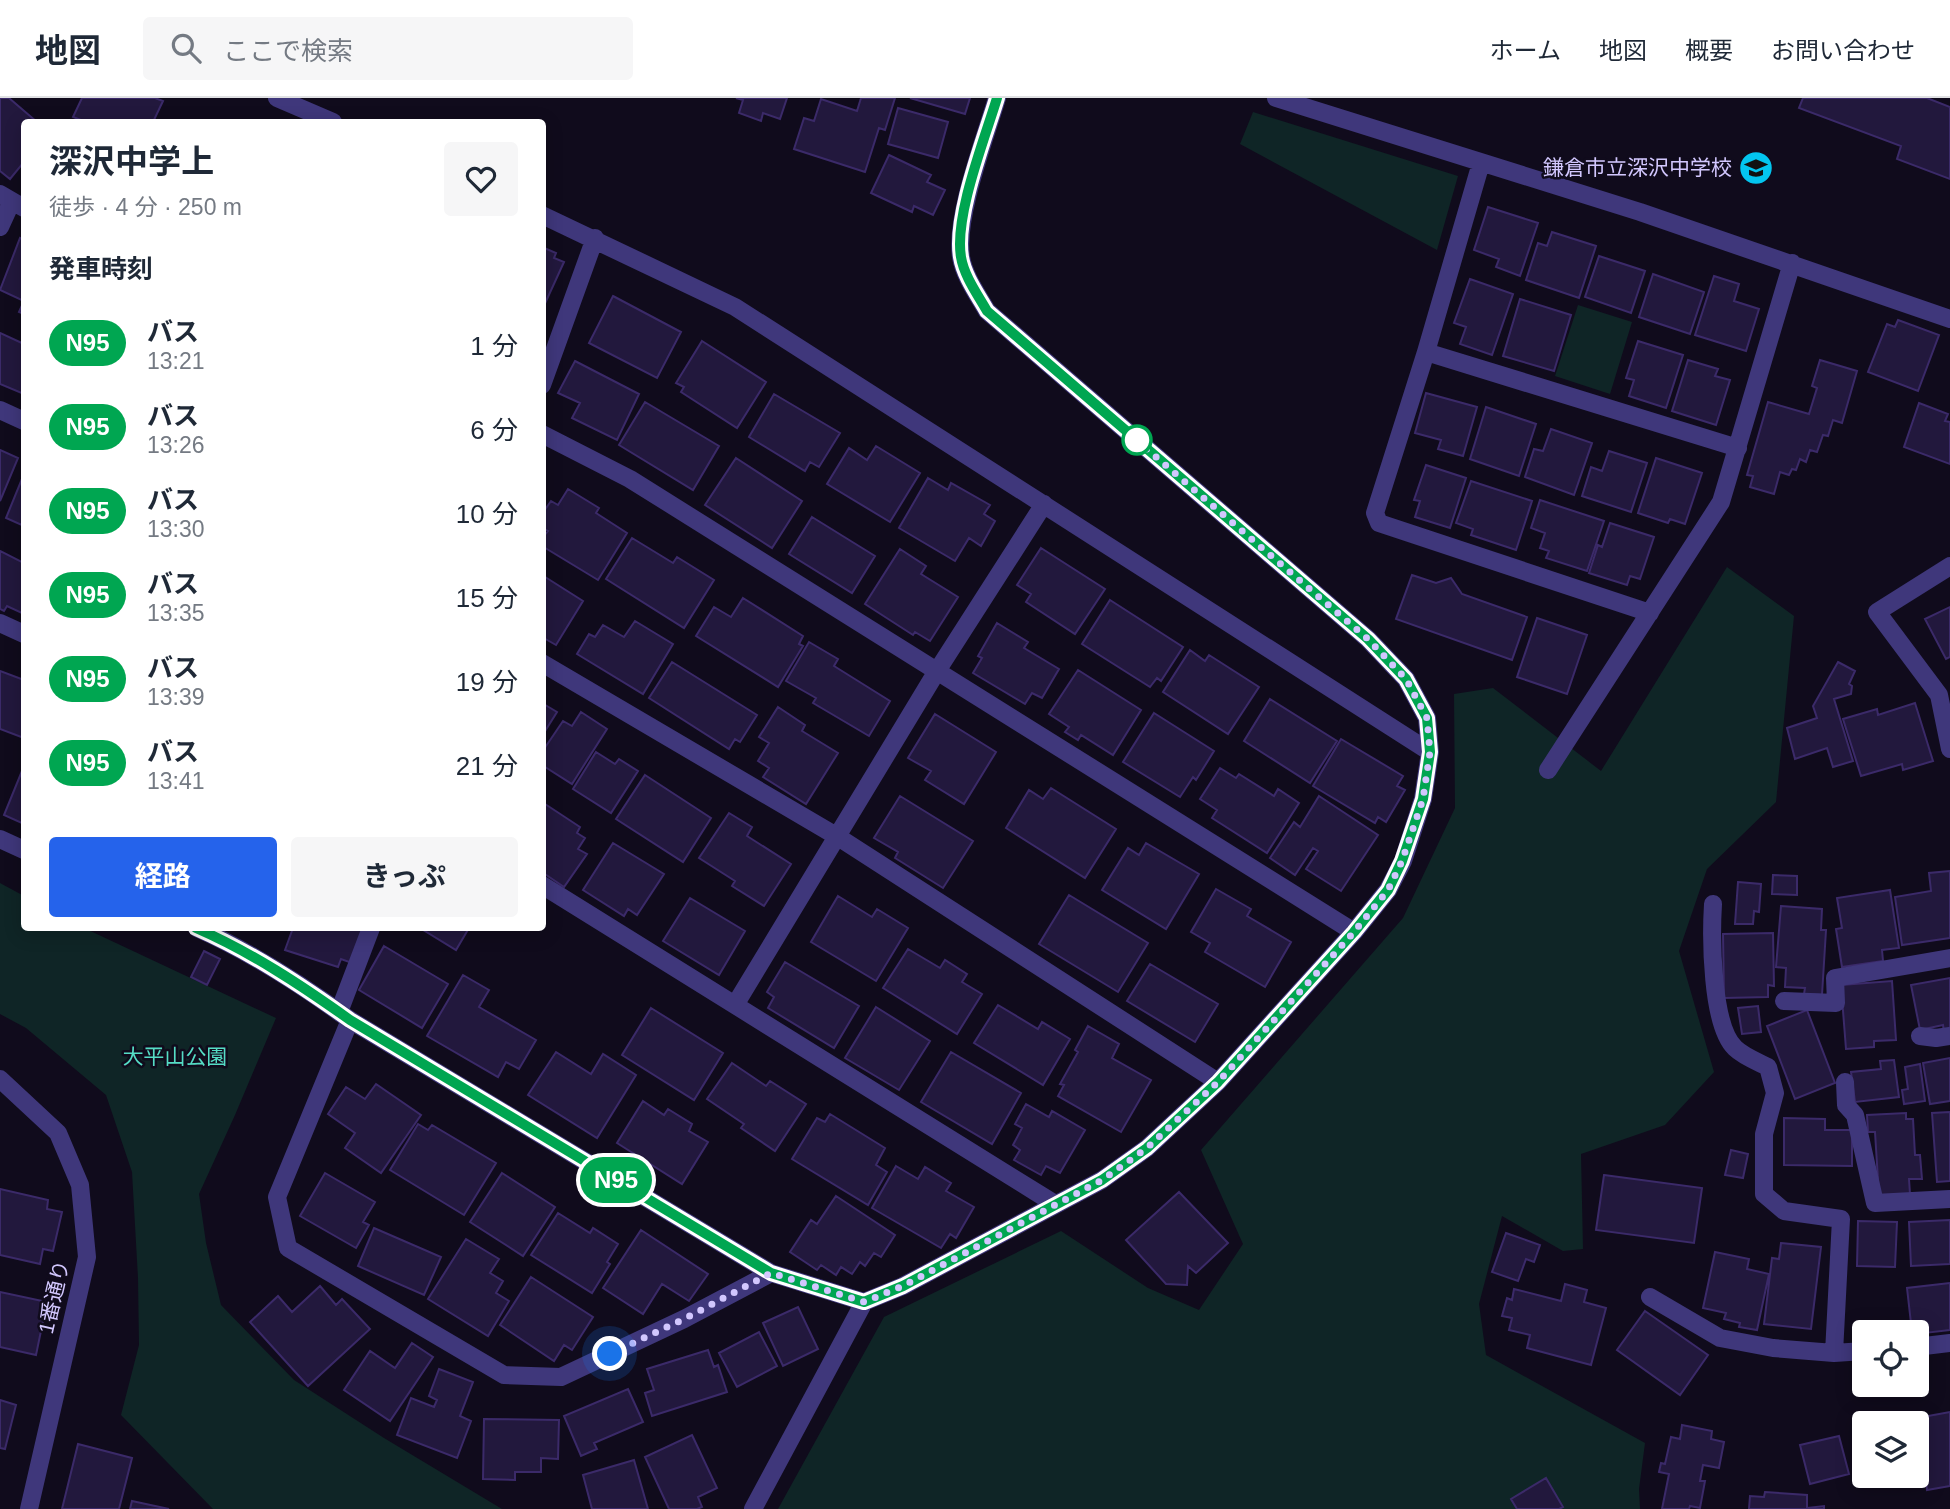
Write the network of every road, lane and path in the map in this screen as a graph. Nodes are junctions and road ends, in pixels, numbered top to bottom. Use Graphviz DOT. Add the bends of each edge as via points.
graph roads {
  1 [pos="277,98"];
  2 [pos="997,98"];
  3 [pos="1276,98"];
  4 [pos="326,119"];
  5 [pos="1480,163"];
  6 [pos="12,202"];
  7 [pos="546,217"];
  8 [pos="0,226"];
  9 [pos="595,238"];
  10 [pos="1792,263"];
  11 [pos="1950,319"];
  12 [pos="1426,352"];
  13 [pos="546,374"];
  14 [pos="0,410"];
  15 [pos="21,420"];
  16 [pos="546,436"];
  17 [pos="1738,448"];
  18 [pos="1044,504"];
  19 [pos="1950,566"];
  20 [pos="1650,613"];
  21 [pos="0,623"];
  22 [pos="21,633"];
  23 [pos="546,665"];
  24 [pos="937,671"];
  25 [pos="1950,749"];
  26 [pos="1430,752"];
  27 [pos="1548,770"];
  28 [pos="838,837"];
  29 [pos="0,839"];
  30 [pos="21,849"];
  31 [pos="546,888"];
  32 [pos="1713,904"];
  33 [pos="204,931"];
  34 [pos="369,931"];
  35 [pos="1354,932"];
  36 [pos="1950,957"];
  37 [pos="1784,1001"];
  38 [pos="735,1006"];
  39 [pos="344,1016"];
  40 [pos="1920,1036"];
  41 [pos="1950,1036"];
  42 [pos="0,1079"];
  43 [pos="1218,1082"];
  44 [pos="1845,1083"];
  45 [pos="1950,1199"];
  46 [pos="1055,1204"];
  47 [pos="771,1273"];
  48 [pos="1650,1297"];
  49 [pos="864,1302"];
  50 [pos="1950,1343"];
  51 [pos="1929,1345"];
  52 [pos="1852,1352"];
  53 [pos="1834,1353"];
  54 [pos="29,1509"];
  55 [pos="753,1509"];
  1 -- 4 [label="street"];
  2 -- 26 [label="street" via="962,223 961,257 987,311 1368,639 1406,679 1427,718"];
  3 -- 5 [label="street"];
  5 -- 10 [label="street"];
  5 -- 12 [label="street"];
  6 -- 8 [label="street"];
  7 -- 9 [label="street"];
  9 -- 13 [label="street"];
  9 -- 18 [label="street" via="735,307"];
  10 -- 11 [label="street"];
  10 -- 17 [label="street"];
  12 -- 17 [label="street"];
  12 -- 20 [label="street" via="1376,513 1379,523"];
  14 -- 15 [label="street"];
  16 -- 24 [label="street" via="630,479"];
  17 -- 20 [label="street" via="1721,502"];
  18 -- 24 [label="street"];
  18 -- 26 [label="street"];
  19 -- 25 [label="street" via="1877,612 1939,695"];
  20 -- 27 [label="street"];
  21 -- 22 [label="street"];
  23 -- 28 [label="street"];
  24 -- 28 [label="street"];
  24 -- 35 [label="street"];
  26 -- 35 [label="street" via="1423,799 1402,861 1388,890"];
  28 -- 38 [label="street"];
  28 -- 43 [label="street"];
  29 -- 30 [label="street"];
  31 -- 38 [label="street"];
  32 -- 53 [label="street" via="1712,956 1723,1024 1735,1049 1768,1067 1775,1093 1764,1134 1764,1194 1784,1211 1840,1219"];
  33 -- 39 [label="street" via="229,942"];
  34 -- 39 [label="street"];
  35 -- 43 [label="street"];
  36 -- 37 [label="street" via="1835,978 1836,1003"];
  38 -- 46 [label="street"];
  39 -- 47 [label="street"];
  39 -- 47 [label="street" via="277,1197 288,1248 504,1375 561,1377"];
  40 -- 41 [label="street"];
  42 -- 54 [label="street, 1番通り" via="58,1133 80,1185 87,1257"];
  43 -- 46 [label="street" via="1147,1148 1102,1180"];
  44 -- 45 [label="street" via="1846,1105 1855,1115 1875,1203"];
  46 -- 49 [label="street" via="903,1286"];
  47 -- 49 [label="street"];
  48 -- 53 [label="street" via="1720,1338"];
  49 -- 55 [label="street"];
  50 -- 51 [label="street"];
  52 -- 53 [label="street"];
}
